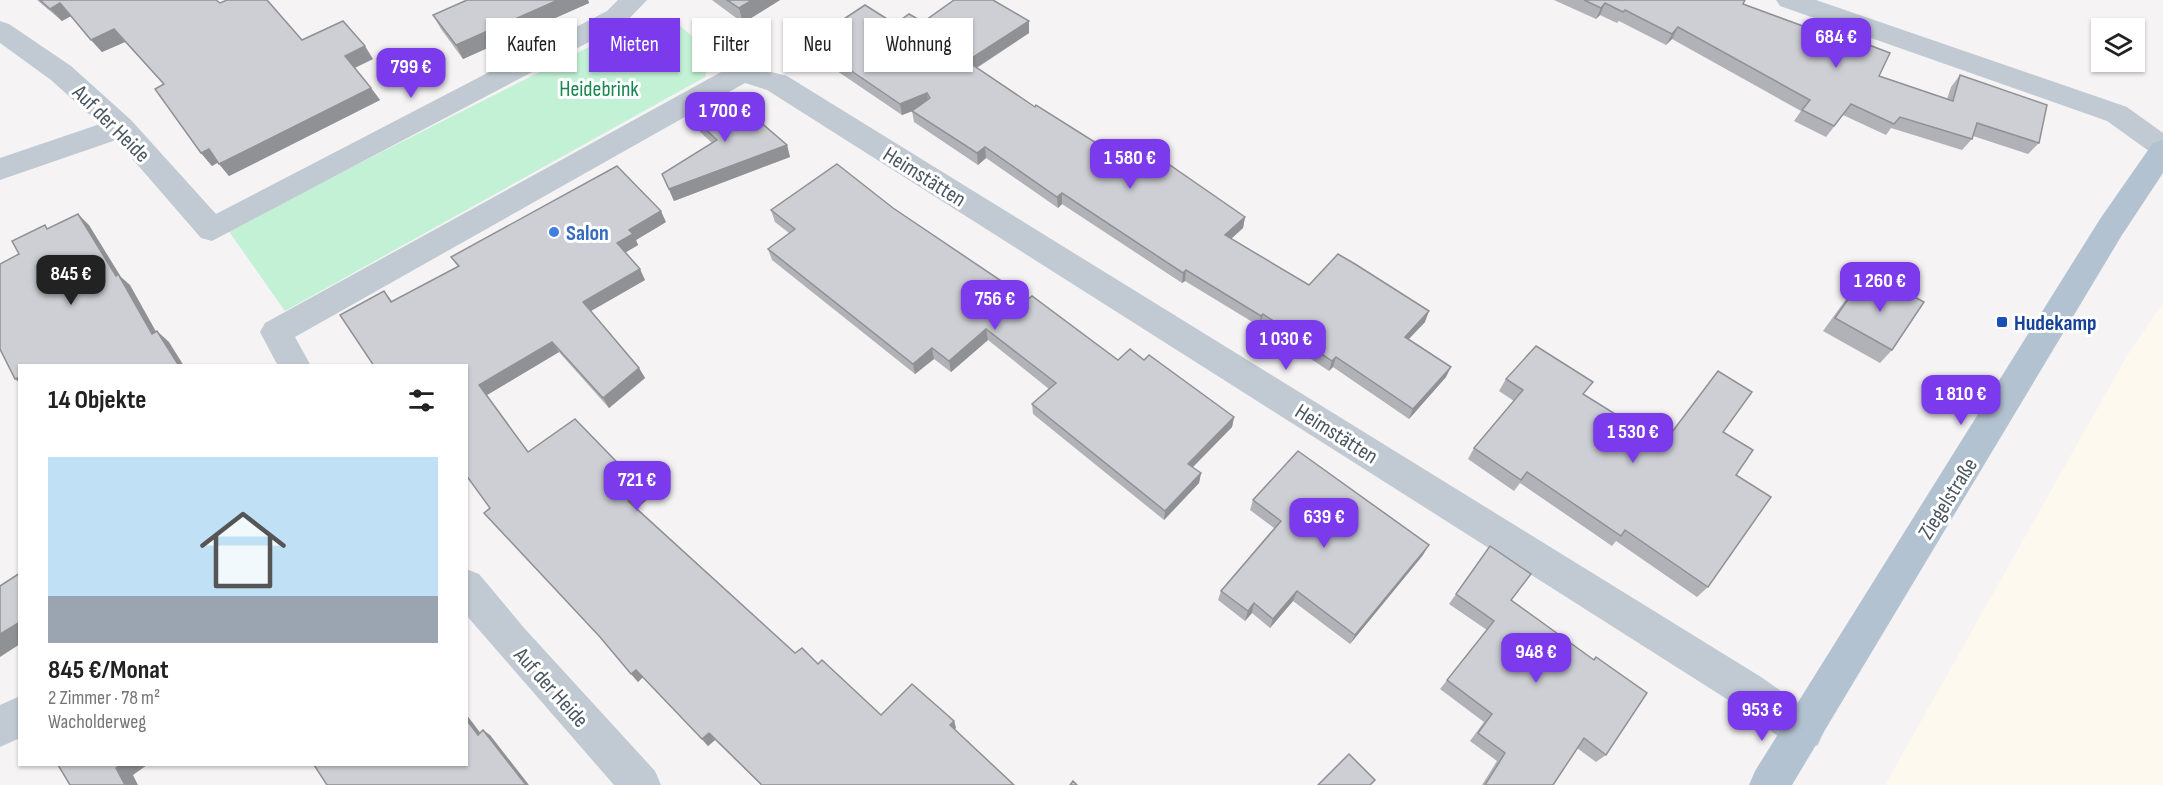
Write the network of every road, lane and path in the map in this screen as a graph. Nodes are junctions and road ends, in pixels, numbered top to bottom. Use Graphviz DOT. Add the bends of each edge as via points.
graph roads {
  1 [pos="633,0"];
  2 [pos="1789,0"];
  3 [pos="0,30"];
  4 [pos="121,127"];
  5 [pos="2163,148"];
  6 [pos="0,169"];
  7 [pos="294,364"];
  8 [pos="468,588"];
  9 [pos="18,716"];
  10 [pos="0,728"];
  11 [pos="1804,730"];
  12 [pos="641,785"];
  13 [pos="1769,785"];
  1 -- 4 [label="street, Auf der Heide" via="616,18 212,230"];
  2 -- 5 [label="street" via="2117,114"];
  3 -- 4 [label="street, Auf der Heide" via="62,73"];
  4 -- 6 [label="street"];
  5 -- 11 [label="main road, Ziegelstraße"];
  7 -- 11 [label="street, Heimstätten" via="276,332 742,73 758,76 787,90 1747,690"];
  8 -- 12 [label="street, Auf der Heide"];
  9 -- 10 [label="street"];
  11 -- 13 [label="main road, Ziegelstraße"];
}
